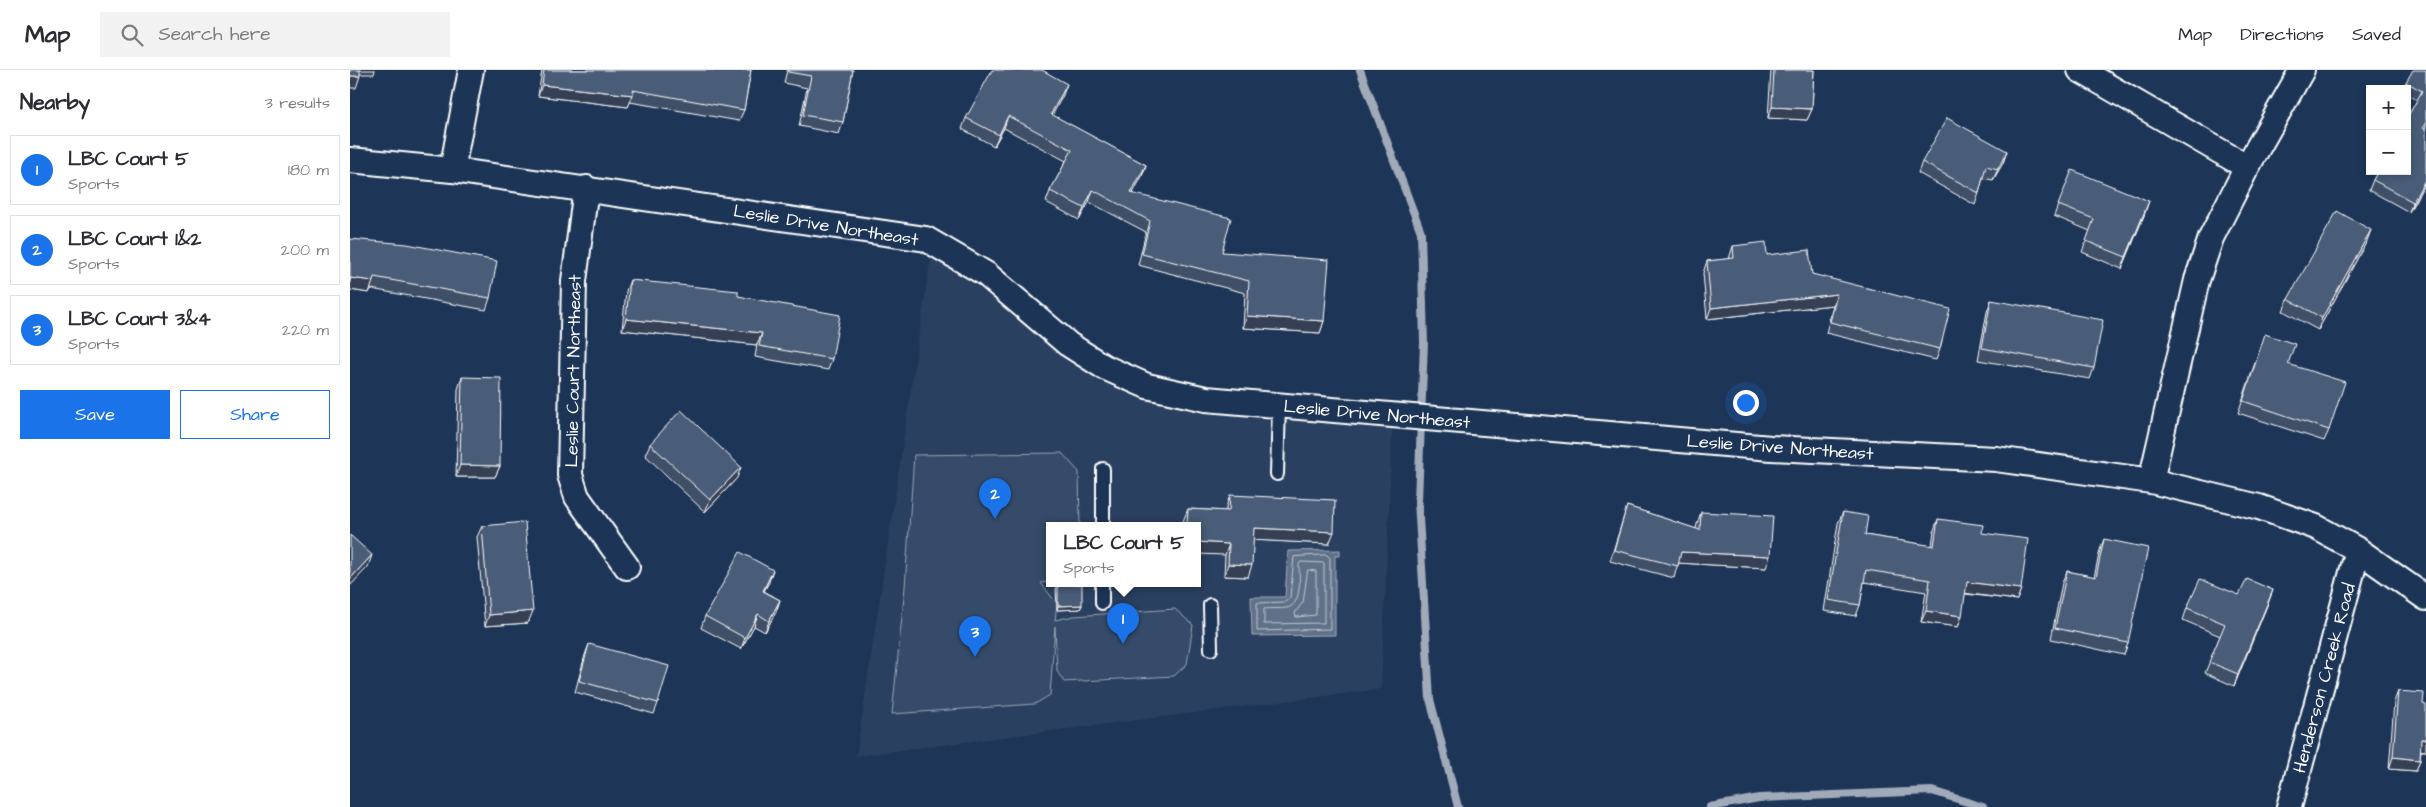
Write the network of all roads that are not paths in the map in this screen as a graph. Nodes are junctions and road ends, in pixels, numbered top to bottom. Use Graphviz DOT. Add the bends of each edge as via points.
graph roads {
  1 [pos="471,70"];
  2 [pos="2080,70"];
  3 [pos="2302,70"];
  4 [pos="350,160"];
  5 [pos="2247,167"];
  6 [pos="452,170"];
  7 [pos="586,188"];
  8 [pos="1279,406"];
  9 [pos="1104,469"];
  10 [pos="1277,474"];
  11 [pos="2151,482"];
  12 [pos="1103,522"];
  13 [pos="2358,550"];
  14 [pos="627,567"];
  15 [pos="1102,587"];
  16 [pos="2426,598"];
  17 [pos="1102,603"];
  18 [pos="1210,605"];
  19 [pos="1211,649"];
  20 [pos="2289,807"];
  1 -- 6 [label="street"];
  2 -- 5 [label="street"];
  3 -- 5 [label="street"];
  4 -- 6 [label="street, Leslie Drive Northeast"];
  5 -- 11 [label="street" via="2211,238 2197,280"];
  6 -- 7 [label="street, Leslie Drive Northeast"];
  7 -- 8 [label="street, Leslie Drive Northeast" via="926,239 986,274 1068,344 1104,367 1147,386 1206,400"];
  7 -- 14 [label="street, Leslie Court Northeast" via="574,281 570,475 577,497"];
  8 -- 10 [label="lane"];
  8 -- 11 [label="street, Leslie Drive Northeast" via="1771,448 1996,459"];
  9 -- 12 [label="lane"];
  11 -- 13 [label="street, Leslie Drive Northeast" via="2259,507 2316,527"];
  13 -- 16 [label="street, Leslie Drive Northeast"];
  13 -- 20 [label="street, Henderson Creek Road"];
  15 -- 17 [label="lane"];
  18 -- 19 [label="lane"];
}
